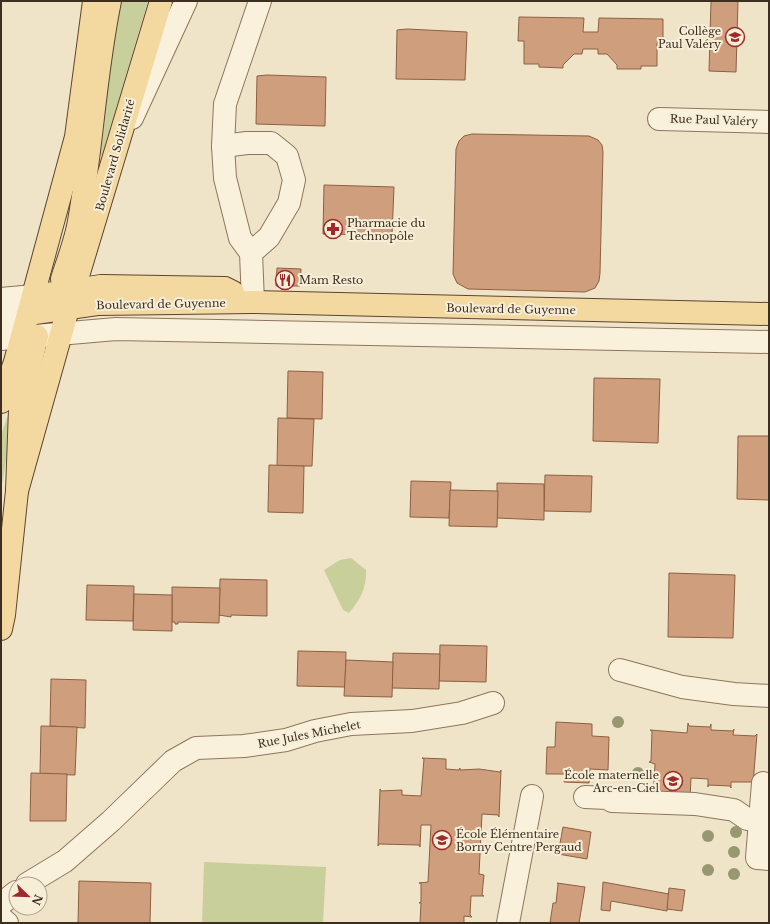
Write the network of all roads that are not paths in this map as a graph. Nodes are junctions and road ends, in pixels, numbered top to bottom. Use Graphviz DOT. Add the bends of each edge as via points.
graph roads {
  1 [pos="94,1"];
  2 [pos="110,1"];
  3 [pos="161,1"];
  4 [pos="186,1"];
  5 [pos="260,1"];
  6 [pos="659,119"];
  7 [pos="769,122"];
  8 [pos="222,146"];
  9 [pos="116,154"];
  10 [pos="251,253"];
  11 [pos="67,297"];
  12 [pos="1,299"];
  13 [pos="253,302"];
  14 [pos="35,307"];
  15 [pos="769,314"];
  16 [pos="1,318"];
  17 [pos="61,334"];
  18 [pos="20,338"];
  19 [pos="769,342"];
  20 [pos="1,402"];
  21 [pos="17,491"];
  22 [pos="1,629"];
  23 [pos="620,670"];
  24 [pos="769,696"];
  25 [pos="493,703"];
  26 [pos="763,783"];
  27 [pos="532,796"];
  28 [pos="586,797"];
  29 [pos="760,821"];
  30 [pos="769,859"];
  31 [pos="40,876"];
  32 [pos="1,918"];
  33 [pos="7,923"];
  34 [pos="508,923"];
  1 -- 14 [label="main road, Boulevard Solidarité" via="76,137"];
  2 -- 11 [label="main road, Boulevard Solidarité" via="101,46 91,141"];
  3 -- 9 [label="main road, Boulevard Solidarité"];
  4 -- 9 [label="street"];
  5 -- 8 [label="street" via="225,104"];
  6 -- 7 [label="street, Rue Paul Valéry"];
  8 -- 10 [label="street" via="225,178 240,238"];
  8 -- 10 [label="street" via="271,143 287,156 294,180 290,203 269,237"];
  9 -- 11 [label="main road, Boulevard Solidarité"];
  10 -- 13 [label="street"];
  11 -- 13 [label="main road, Boulevard de Guyenne" via="97,304"];
  11 -- 14 [label="main road, Boulevard de Guyenne"];
  11 -- 17 [label="main road, Boulevard Solidarité"];
  12 -- 14 [label="street"];
  13 -- 15 [label="main road, Boulevard de Guyenne"];
  14 -- 16 [label="street"];
  14 -- 18 [label="main road, Boulevard Solidarité"];
  17 -- 18 [label="street"];
  17 -- 19 [label="street" via="116,329"];
  17 -- 21 [label="main road, Boulevard Solidarité"];
  18 -- 20 [label="main road, Boulevard Solidarité"];
  18 -- 21 [label="main road, Boulevard Solidarité"];
  21 -- 22 [label="main road, Boulevard Solidarité"];
  23 -- 24 [label="street" via="682,687"];
  25 -- 31 [label="street, Rue Jules Michelet" via="462,713 412,721 351,724 286,740 244,746 196,748 173,761 65,861"];
  26 -- 29 [label="street"];
  27 -- 34 [label="street"];
  28 -- 29 [label="street" via="607,798 612,801 695,804 734,810 747,819"];
  29 -- 30 [label="street" via="757,858"];
  32 -- 33 [label="street"];
}
